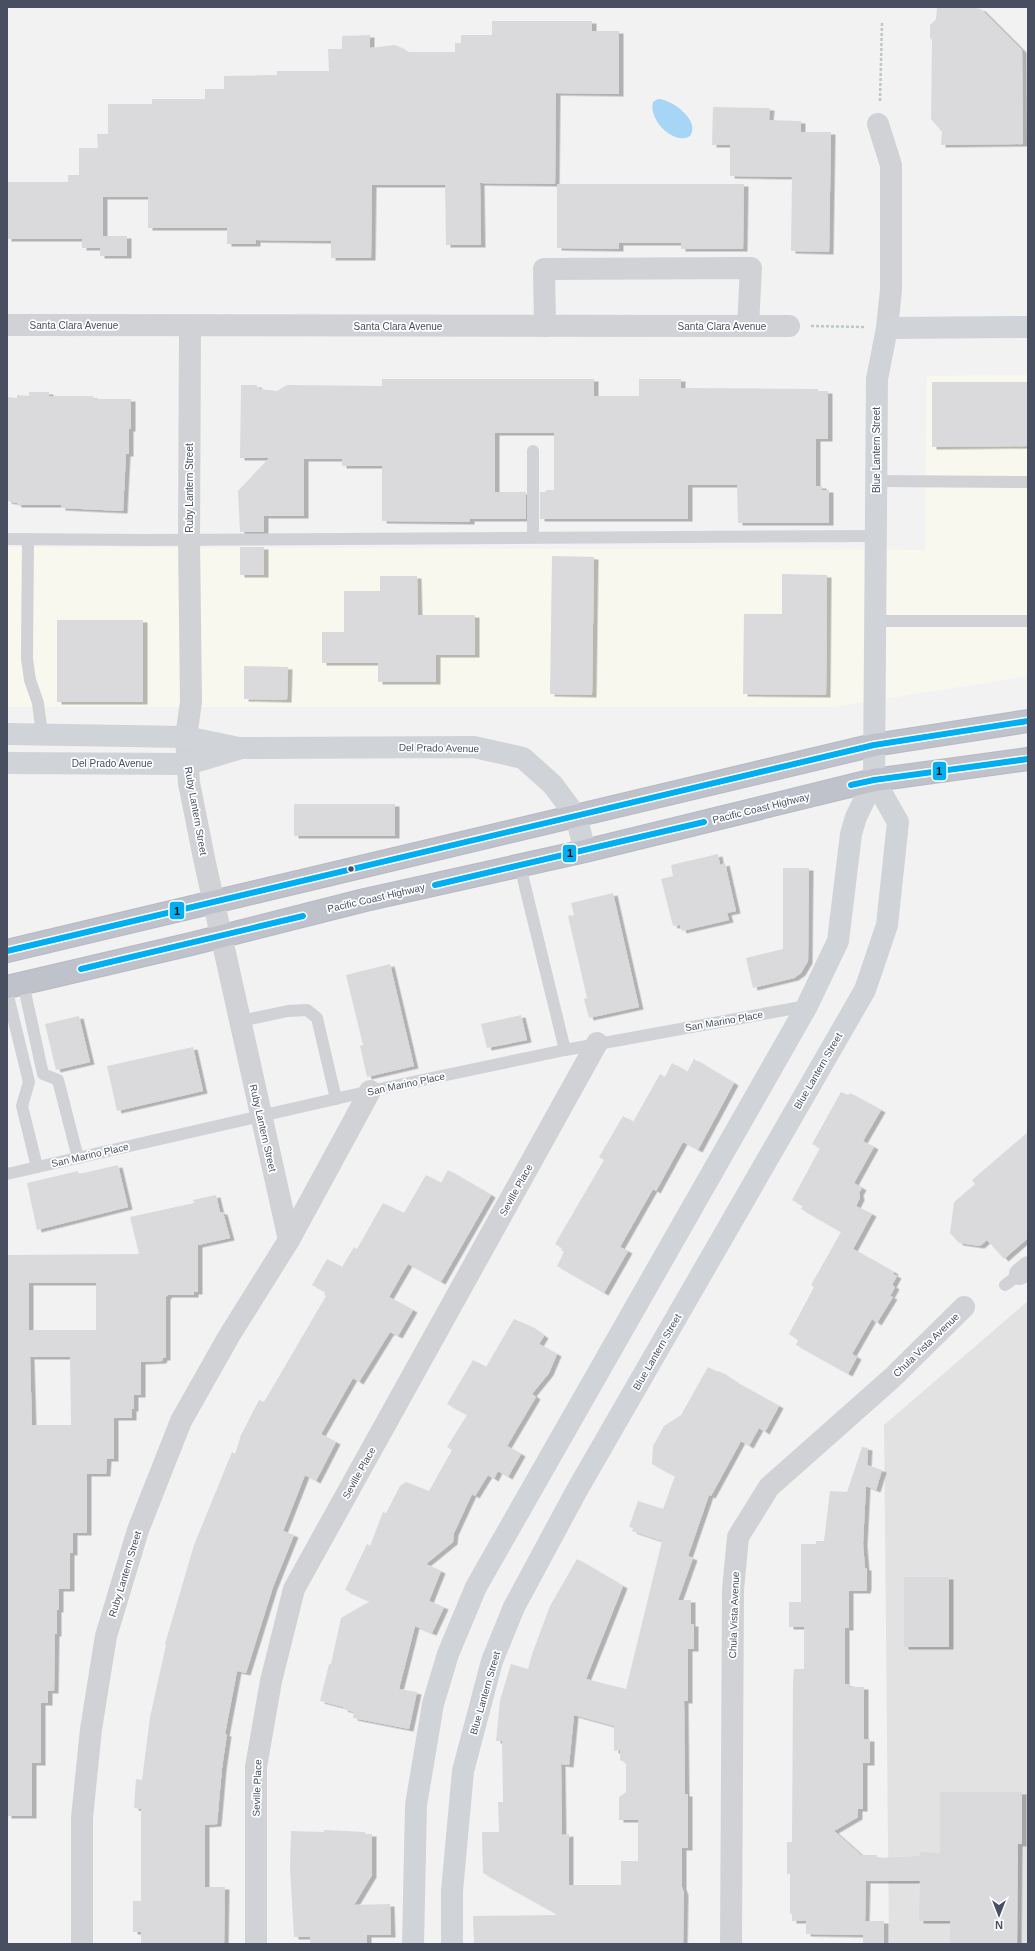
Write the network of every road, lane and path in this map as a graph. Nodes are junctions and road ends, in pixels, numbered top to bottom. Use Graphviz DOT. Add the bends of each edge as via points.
graph roads {
  1 [pos="882,23"];
  2 [pos="878,124"];
  3 [pos="7,325"];
  4 [pos="190,326"];
  5 [pos="545,326"];
  6 [pos="748,326"];
  7 [pos="789,326"];
  8 [pos="1028,327"];
  9 [pos="887,328"];
  10 [pos="533,451"];
  11 [pos="876,481"];
  12 [pos="1028,482"];
  13 [pos="876,536"];
  14 [pos="533,537"];
  15 [pos="7,539"];
  16 [pos="28,539"];
  17 [pos="189,539"];
  18 [pos="1028,620"];
  19 [pos="875,621"];
  20 [pos="1028,720"];
  21 [pos="7,734"];
  22 [pos="42,735"];
  23 [pos="186,737"];
  24 [pos="874,745"];
  25 [pos="239,748"];
  26 [pos="1028,759"];
  27 [pos="7,763"];
  28 [pos="188,764"];
  29 [pos="874,780"];
  30 [pos="576,816"];
  31 [pos="585,851"];
  32 [pos="520,866"];
  33 [pos="213,901"];
  34 [pos="222,936"];
  35 [pos="7,951"];
  36 [pos="12,987"];
  37 [pos="807,1006"];
  38 [pos="240,1021"];
  39 [pos="597,1043"];
  40 [pos="565,1050"];
  41 [pos="370,1091"];
  42 [pos="336,1099"];
  43 [pos="260,1116"];
  44 [pos="78,1158"];
  45 [pos="37,1167"];
  46 [pos="7,1174"];
  47 [pos="289,1240"];
  48 [pos="964,1307"];
  49 [pos="82,1944"];
  50 [pos="256,1944"];
  51 [pos="413,1944"];
  52 [pos="452,1944"];
  53 [pos="731,1944"];
  1 -- 2 [label="path"];
  2 -- 9 [label="street, Blue Lantern Street" via="891,165 891,290"];
  3 -- 4 [label="street, Santa Clara Avenue"];
  4 -- 5 [label="street, Santa Clara Avenue"];
  4 -- 17 [label="street, Ruby Lantern Street"];
  5 -- 6 [label="street, Santa Clara Avenue"];
  5 -- 6 [label="street" via="544,269 751,268"];
  6 -- 7 [label="street, Santa Clara Avenue"];
  7 -- 9 [label="path"];
  8 -- 9 [label="street"];
  9 -- 11 [label="street, Blue Lantern Street" via="876,379"];
  10 -- 14 [label="lane"];
  11 -- 12 [label="lane"];
  11 -- 13 [label="street, Blue Lantern Street"];
  13 -- 14 [label="lane"];
  13 -- 19 [label="street, Blue Lantern Street"];
  14 -- 17 [label="lane"];
  15 -- 16 [label="lane"];
  16 -- 17 [label="lane"];
  16 -- 22 [label="lane" via="27,659 30,680 38,703"];
  17 -- 23 [label="street, Ruby Lantern Street" via="192,702"];
  18 -- 19 [label="lane"];
  19 -- 24 [label="street, Blue Lantern Street"];
  20 -- 24 [label="highway"];
  21 -- 22 [label="street, Del Prado Avenue"];
  22 -- 23 [label="street, Del Prado Avenue"];
  23 -- 25 [label="street, Del Prado Avenue"];
  23 -- 28 [label="street, Ruby Lantern Street"];
  24 -- 29 [label="street, Blue Lantern Street"];
  24 -- 30 [label="highway"];
  25 -- 28 [label="street, Del Prado Avenue"];
  25 -- 30 [label="street, Del Prado Avenue" via="474,747 523,758 553,785"];
  26 -- 29 [label="highway, Pacific Coast Highway"];
  27 -- 28 [label="street, Del Prado Avenue"];
  28 -- 33 [label="street, Ruby Lantern Street" via="190,790"];
  29 -- 31 [label="highway, Pacific Coast Highway"];
  29 -- 37 [label="street, Blue Lantern Street" via="856,817 851,834 838,941"];
  29 -- 52 [label="street, Blue Lantern Street" via="898,822 887,925 865,990 577,1490 514,1607 492,1661 463,1771 452,1891"];
  30 -- 31 [label="street, Del Prado Avenue"];
  30 -- 33 [label="highway"];
  31 -- 32 [label="highway, Pacific Coast Highway"];
  32 -- 34 [label="highway, Pacific Coast Highway" via="365,900"];
  32 -- 40 [label="lane"];
  33 -- 34 [label="street, Ruby Lantern Street"];
  33 -- 35 [label="highway"];
  34 -- 36 [label="highway, Pacific Coast Highway"];
  34 -- 38 [label="street, Ruby Lantern Street"];
  36 -- 44 [label="lane" via="44,1074 58,1080"];
  36 -- 45 [label="lane" via="29,1082 22,1106"];
  37 -- 39 [label="lane, San Marino Place"];
  37 -- 51 [label="street, Blue Lantern Street" via="476,1587 448,1654 433,1704 416,1805"];
  38 -- 42 [label="lane" via="288,1011 307,1010 317,1018"];
  38 -- 43 [label="street, Ruby Lantern Street"];
  39 -- 40 [label="lane, San Marino Place"];
  39 -- 50 [label="street, Seville Place" via="294,1589 271,1681 256,1767"];
  40 -- 41 [label="lane, San Marino Place"];
  41 -- 42 [label="lane, San Marino Place"];
  41 -- 47 [label="street, Ruby Lantern Street"];
  42 -- 43 [label="lane, San Marino Place"];
  43 -- 44 [label="lane, San Marino Place"];
  43 -- 47 [label="street, Ruby Lantern Street"];
  44 -- 45 [label="lane, San Marino Place"];
  45 -- 46 [label="lane, San Marino Place"];
  47 -- 49 [label="street, Ruby Lantern Street" via="229,1336 181,1421 138,1530 106,1636 91,1729 82,1818"];
  48 -- 53 [label="street, Chula Vista Avenue" via="892,1378 769,1487 738,1537 733,1590"];
}
